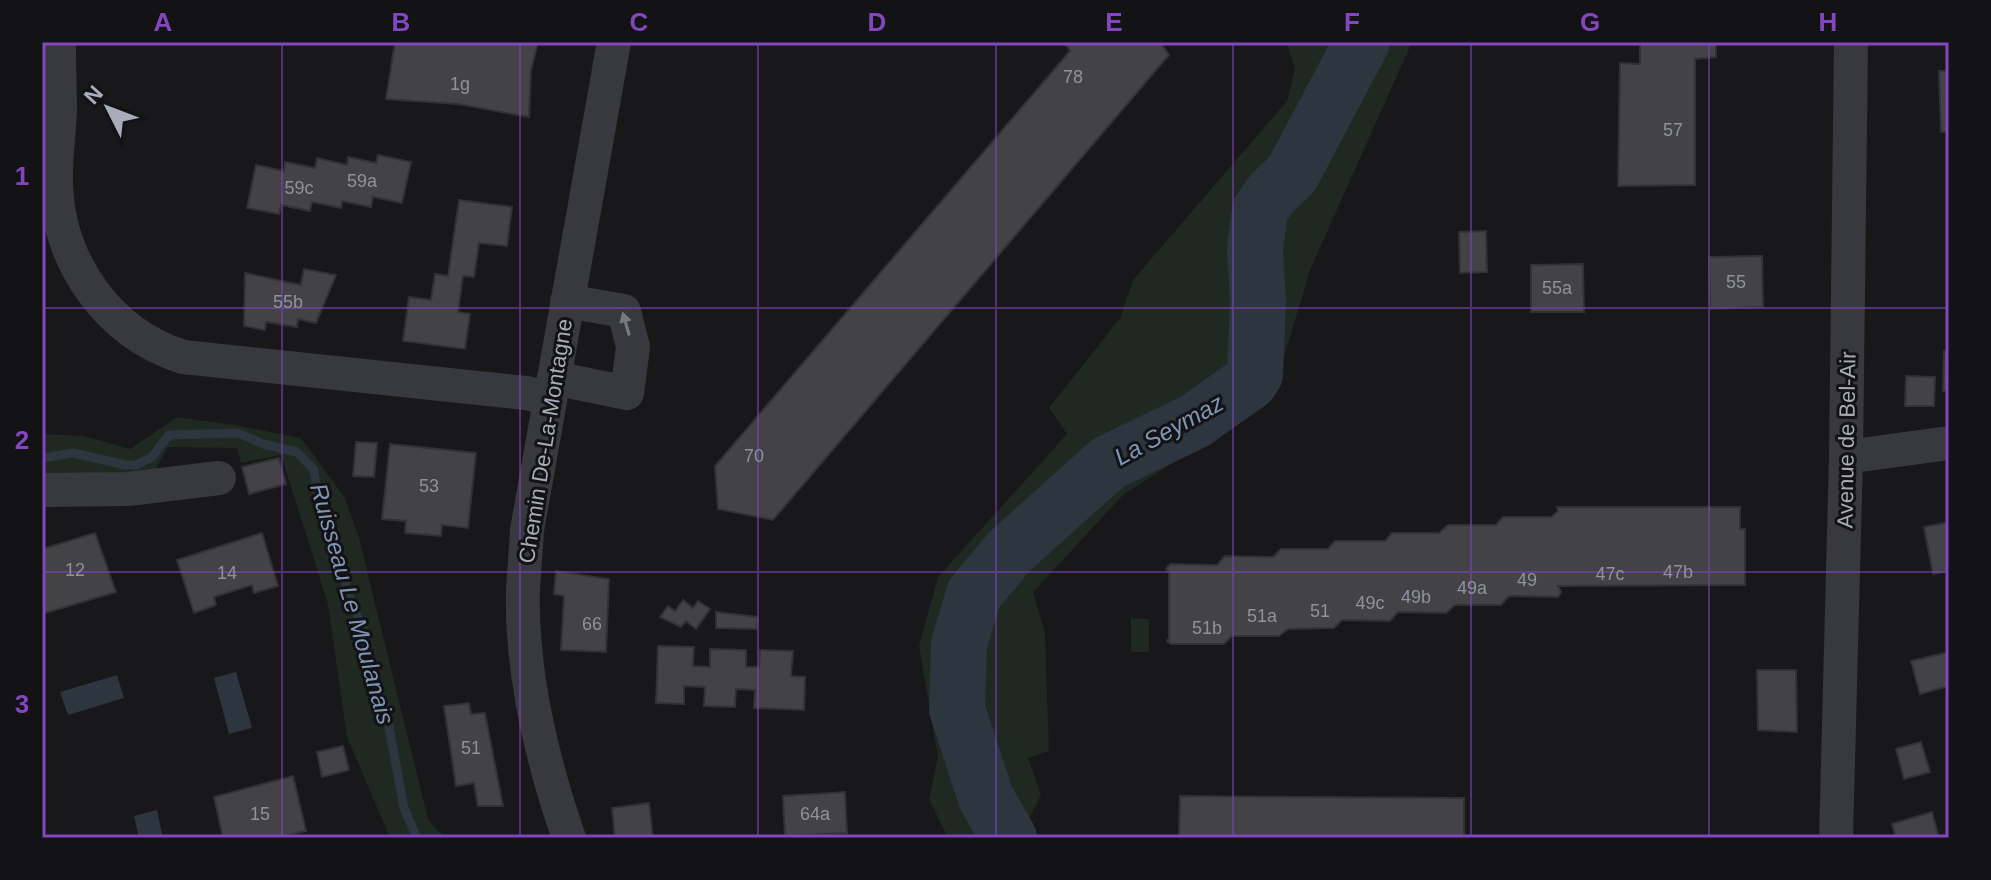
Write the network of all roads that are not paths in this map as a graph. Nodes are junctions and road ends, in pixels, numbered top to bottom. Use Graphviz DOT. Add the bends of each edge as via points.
graph roads {
  1 [pos="614,42"];
  2 [pos="1851,42"];
  3 [pos="42,44"];
  4 [pos="567,301"];
  5 [pos="552,388"];
  6 [pos="1949,443"];
  7 [pos="1846,457"];
  8 [pos="219,478"];
  9 [pos="42,490"];
  10 [pos="569,838"];
  11 [pos="1836,838"];
  1 -- 4 [label="street, Chemin De-La-Montagne"];
  2 -- 7 [label="street, Avenue de Bel-Air"];
  3 -- 5 [label="street" via="59,49 56,184 65,235 81,276 129,330 183,357 526,393"];
  4 -- 5 [label="street, Chemin De-La-Montagne"];
  5 -- 4 [label="street, one-way" via="627,393 633,347 624,311"];
  5 -- 10 [label="street, Chemin De-La-Montagne" via="527,530 524,621 534,707"];
  6 -- 7 [label="street"];
  7 -- 11 [label="street, Avenue de Bel-Air"];
  8 -- 9 [label="street" via="128,489"];
}
